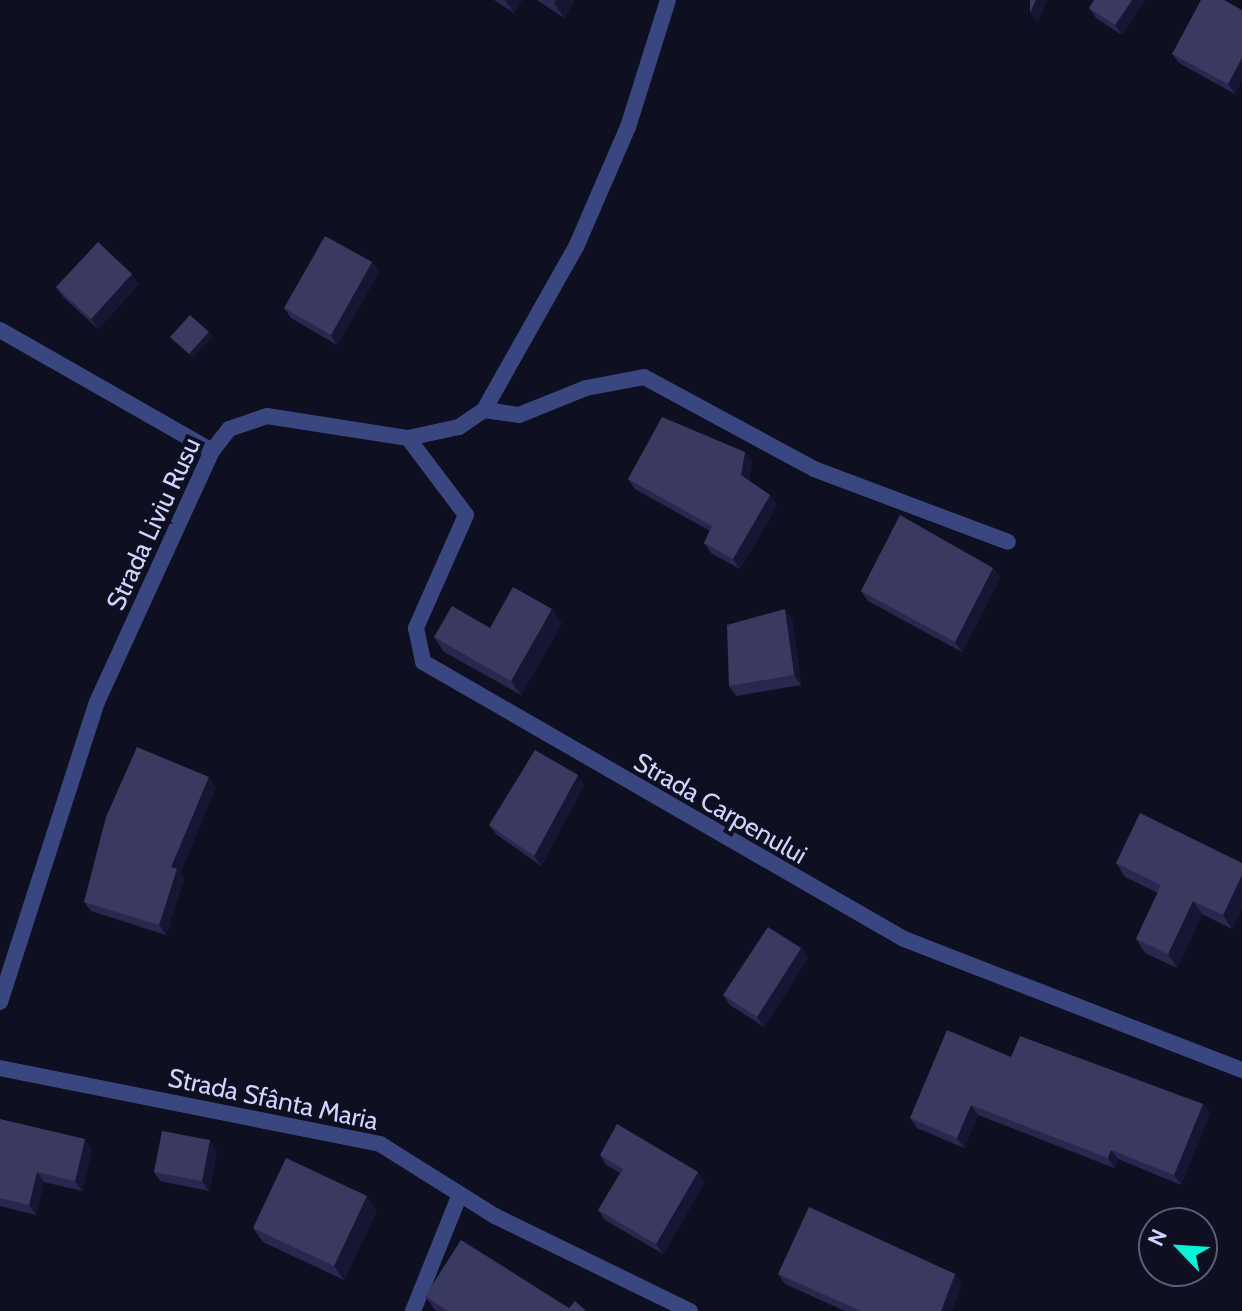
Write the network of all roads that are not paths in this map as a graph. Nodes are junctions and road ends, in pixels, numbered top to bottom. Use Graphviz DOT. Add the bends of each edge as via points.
graph roads {
  1 [pos="668,0"];
  2 [pos="0,330"];
  3 [pos="484,410"];
  4 [pos="408,438"];
  5 [pos="212,451"];
  6 [pos="1008,542"];
  7 [pos="0,1002"];
  8 [pos="0,1068"];
  9 [pos="1242,1070"];
  10 [pos="460,1194"];
  11 [pos="413,1311"];
  12 [pos="690,1311"];
  1 -- 3 [label="street" via="628,127 576,247"];
  2 -- 5 [label="street"];
  3 -- 4 [label="street, Strada Liviu Rusu" via="459,427"];
  3 -- 6 [label="street" via="519,415 586,388 644,377 814,469"];
  4 -- 5 [label="street, Strada Liviu Rusu" via="267,416 229,429"];
  4 -- 9 [label="street, Strada Carpenului" via="466,515 416,628 423,662 904,939"];
  5 -- 7 [label="street, Strada Liviu Rusu" via="97,702"];
  8 -- 10 [label="street, Strada Sfânta Maria" via="380,1144"];
  10 -- 11 [label="street"];
  10 -- 12 [label="street, Strada Sfânta Maria"];
}
